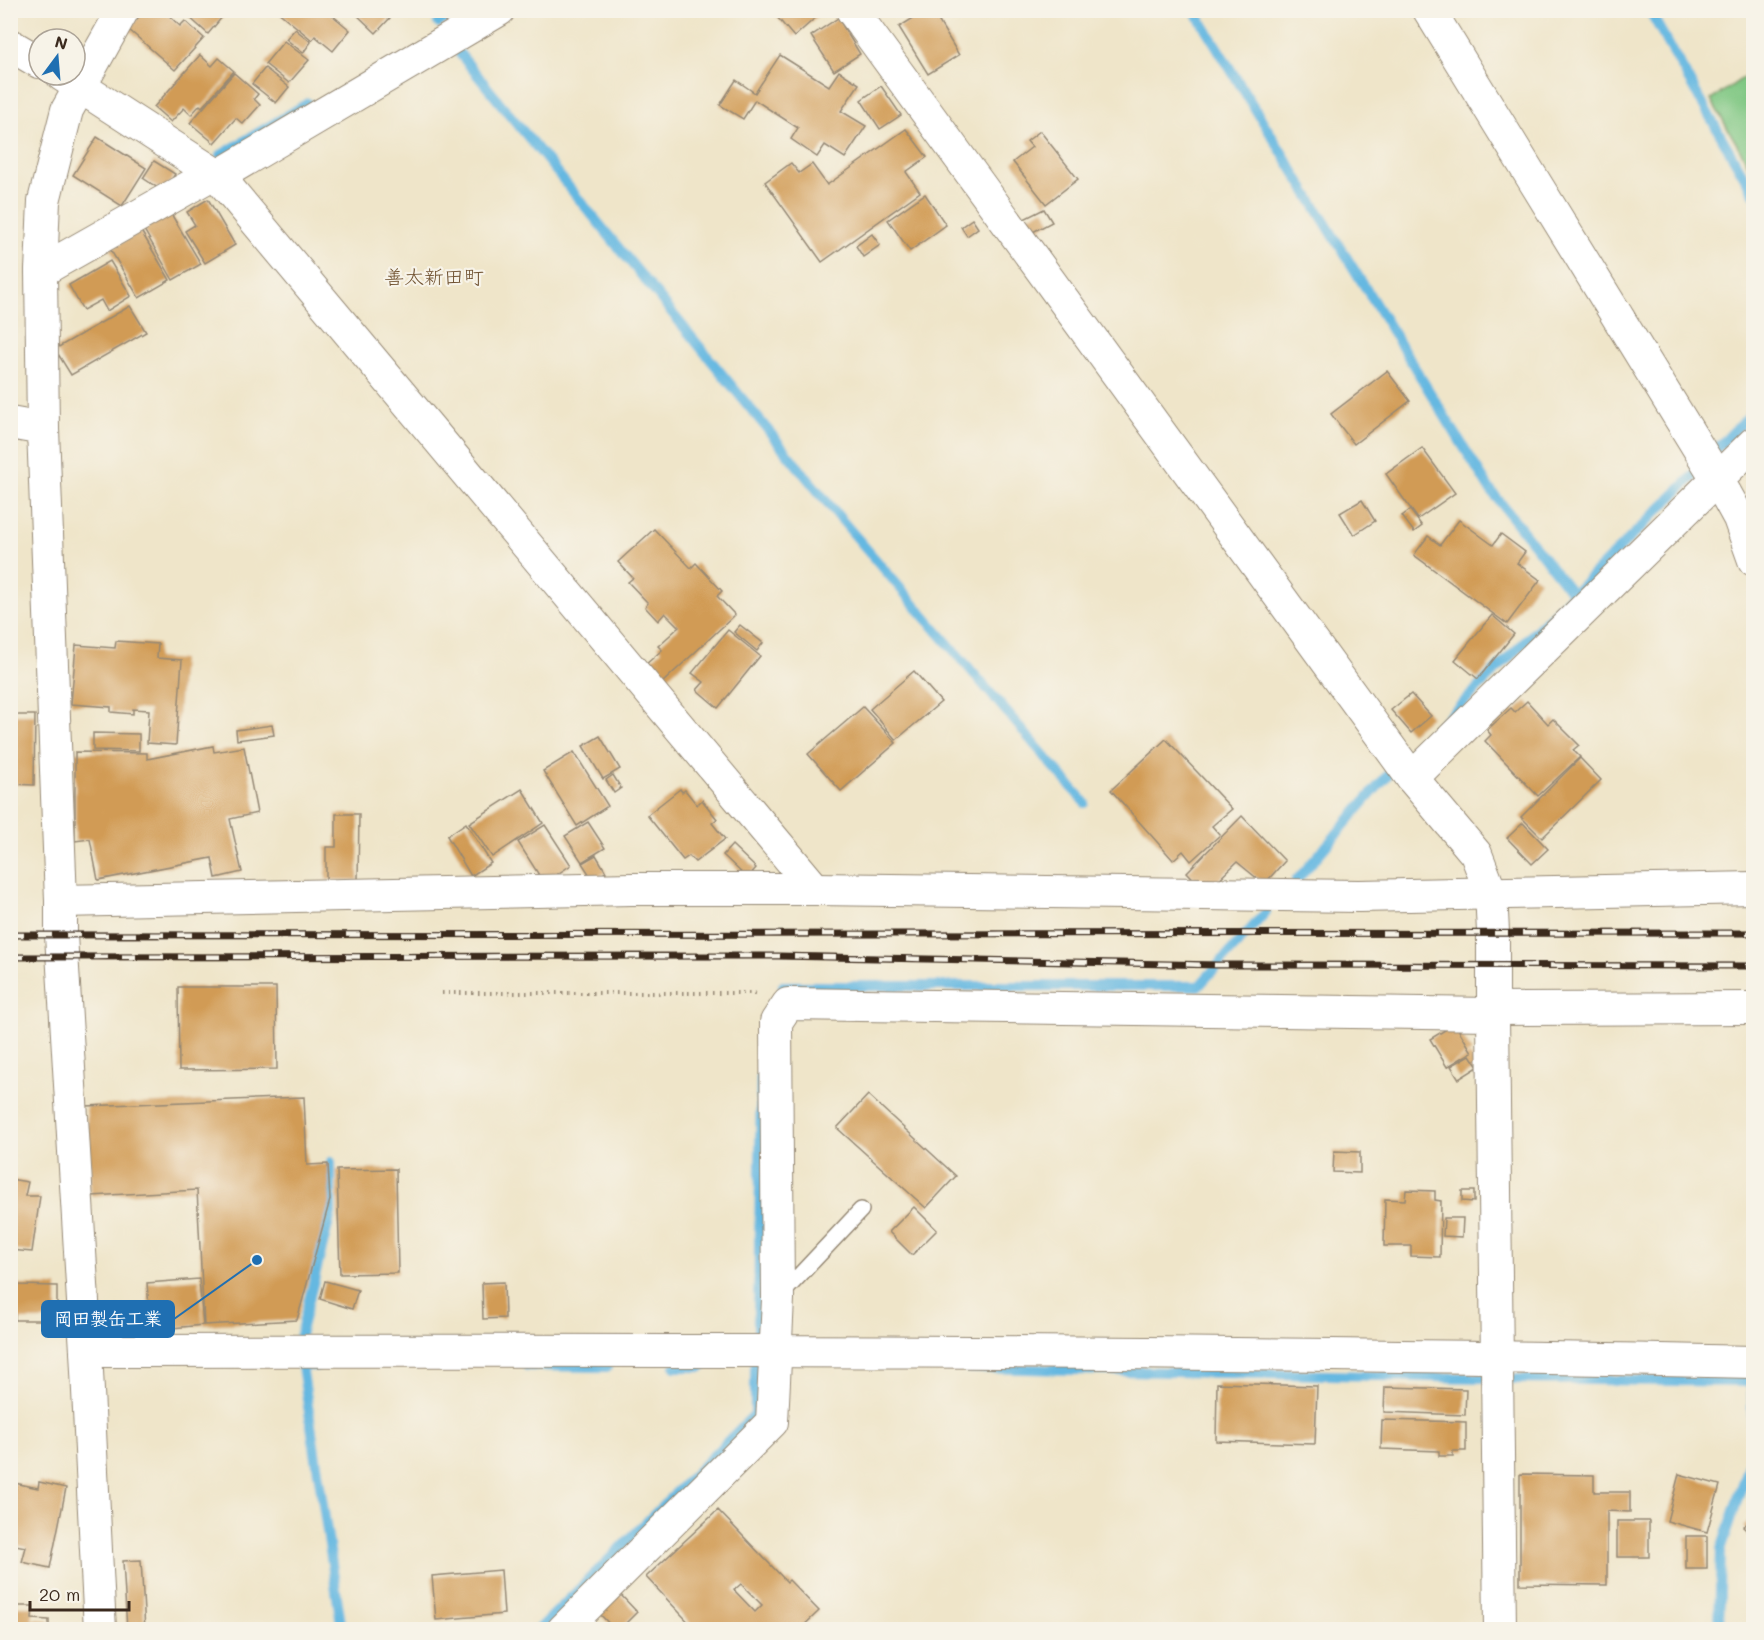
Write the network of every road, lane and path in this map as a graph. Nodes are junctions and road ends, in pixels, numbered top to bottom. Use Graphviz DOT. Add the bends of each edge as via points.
graph roads {
  1 [pos="123,10"];
  2 [pos="499,10"];
  3 [pos="852,10"];
  4 [pos="1429,10"];
  5 [pos="10,45"];
  6 [pos="27,55"];
  7 [pos="87,58"];
  8 [pos="69,87"];
  9 [pos="79,87"];
  10 [pos="216,174"];
  11 [pos="41,271"];
  12 [pos="10,423"];
  13 [pos="43,429"];
  14 [pos="1754,443"];
  15 [pos="1718,480"];
  16 [pos="1754,560"];
  17 [pos="1412,778"];
  18 [pos="1754,888"];
  19 [pos="815,890"];
  20 [pos="1491,893"];
  21 [pos="61,901"];
  22 [pos="442,993"];
  23 [pos="1754,1008"];
  24 [pos="783,1011"];
  25 [pos="1493,1011"];
  26 [pos="861,1210"];
  27 [pos="778,1299"];
  28 [pos="775,1350"];
  29 [pos="86,1351"];
  30 [pos="1497,1356"];
  31 [pos="1754,1362"];
  32 [pos="100,1629"];
  33 [pos="563,1629"];
  34 [pos="1500,1629"];
  1 -- 7 [label="street"];
  2 -- 10 [label="street"];
  3 -- 17 [label="street"];
  4 -- 15 [label="street"];
  5 -- 6 [label="street"];
  8 -- 11 [label="street" via="44,201"];
  9 -- 10 [label="street"];
  10 -- 11 [label="street"];
  10 -- 19 [label="street"];
  11 -- 13 [label="street"];
  12 -- 13 [label="street"];
  13 -- 21 [label="street"];
  14 -- 15 [label="street"];
  15 -- 16 [label="street" via="1739,518"];
  15 -- 17 [label="street"];
  17 -- 20 [label="street" via="1476,854"];
  18 -- 20 [label="street"];
  19 -- 20 [label="street" via="1359,896"];
  19 -- 21 [label="street" via="632,889"];
  20 -- 25 [label="street"];
  21 -- 29 [label="street"];
  22 -- 24 [label="path" via="754,993"];
  23 -- 25 [label="street"];
  24 -- 25 [label="street" via="788,1004"];
  24 -- 27 [label="street" via="776,1022"];
  25 -- 30 [label="street"];
  26 -- 27 [label="lane"];
  27 -- 28 [label="street"];
  28 -- 29 [label="street"];
  28 -- 30 [label="street"];
  28 -- 33 [label="street" via="772,1422"];
  29 -- 32 [label="street"];
  30 -- 31 [label="street"];
  30 -- 34 [label="street"];
}
